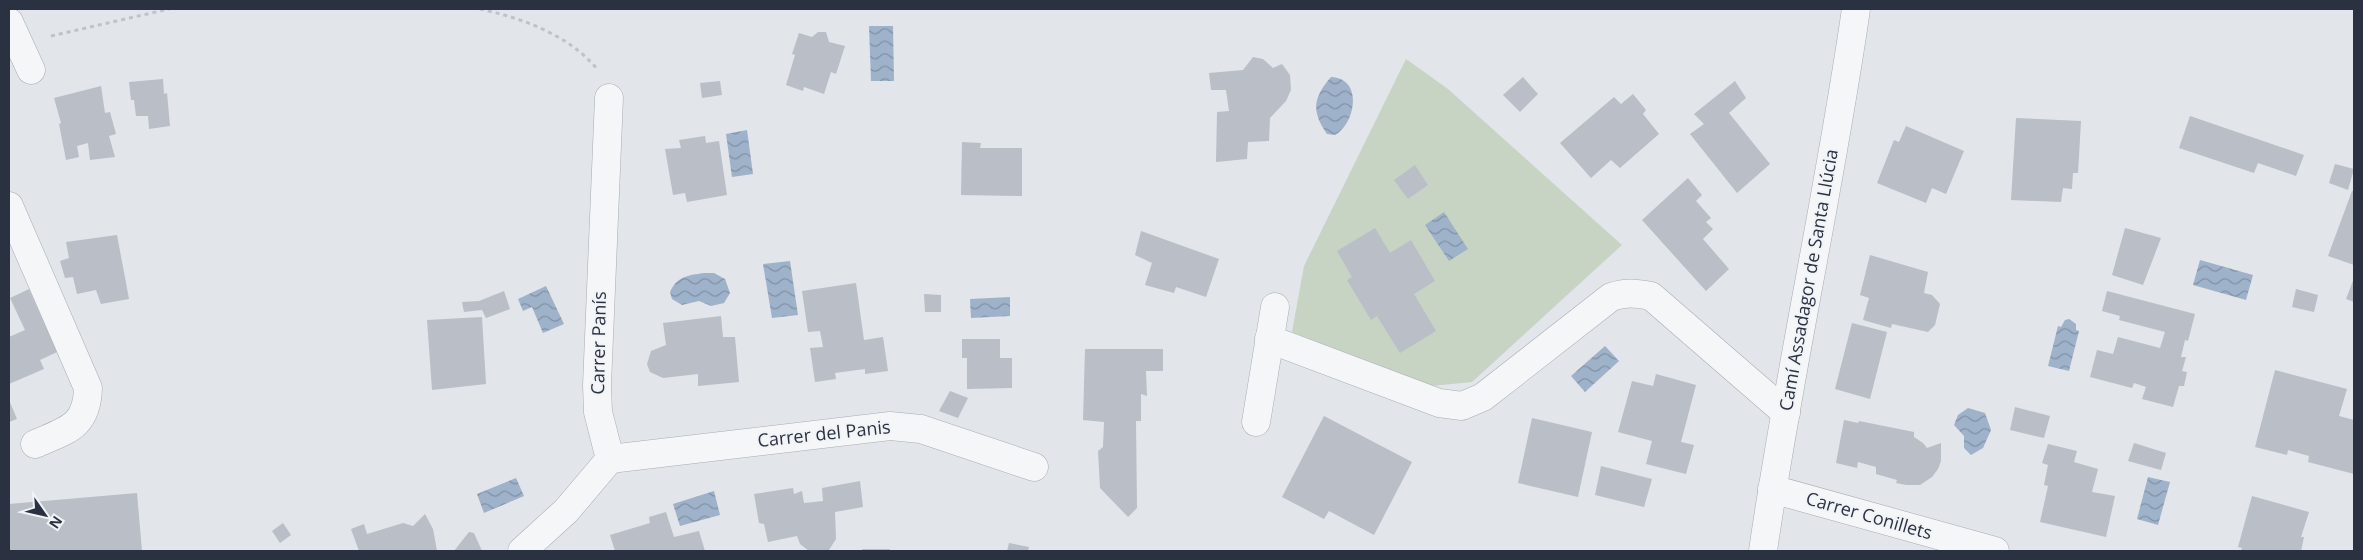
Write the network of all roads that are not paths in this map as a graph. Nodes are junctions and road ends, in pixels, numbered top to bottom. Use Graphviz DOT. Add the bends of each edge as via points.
graph roads {
  1 [pos="1856,9"];
  2 [pos="14,33"];
  3 [pos="31,70"];
  4 [pos="609,98"];
  5 [pos="9,206"];
  6 [pos="1275,307"];
  7 [pos="1269,339"];
  8 [pos="1786,413"];
  9 [pos="1256,422"];
  10 [pos="35,444"];
  11 [pos="610,459"];
  12 [pos="1034,467"];
  13 [pos="1772,489"];
  14 [pos="522,551"];
  15 [pos="1764,551"];
  16 [pos="1995,551"];
  1 -- 8 [label="street, Camí Assadagor de Santa Llúcia"];
  2 -- 3 [label="street"];
  4 -- 11 [label="street, Carrer Panís" via="597,385 598,412"];
  5 -- 10 [label="street" via="88,388 88,402 74,427"];
  6 -- 7 [label="street"];
  7 -- 8 [label="street" via="1439,403 1462,406 1483,397 1611,297 1632,292 1651,296"];
  7 -- 9 [label="street"];
  8 -- 13 [label="street, Camí Assadagor de Santa Llúcia"];
  11 -- 12 [label="street, Carrer del Panis" via="890,426 921,429"];
  11 -- 14 [label="street" via="566,511"];
  13 -- 15 [label="street, Camí Assadagor de Santa Llúcia"];
  13 -- 16 [label="street, Carrer Conillets"];
}
